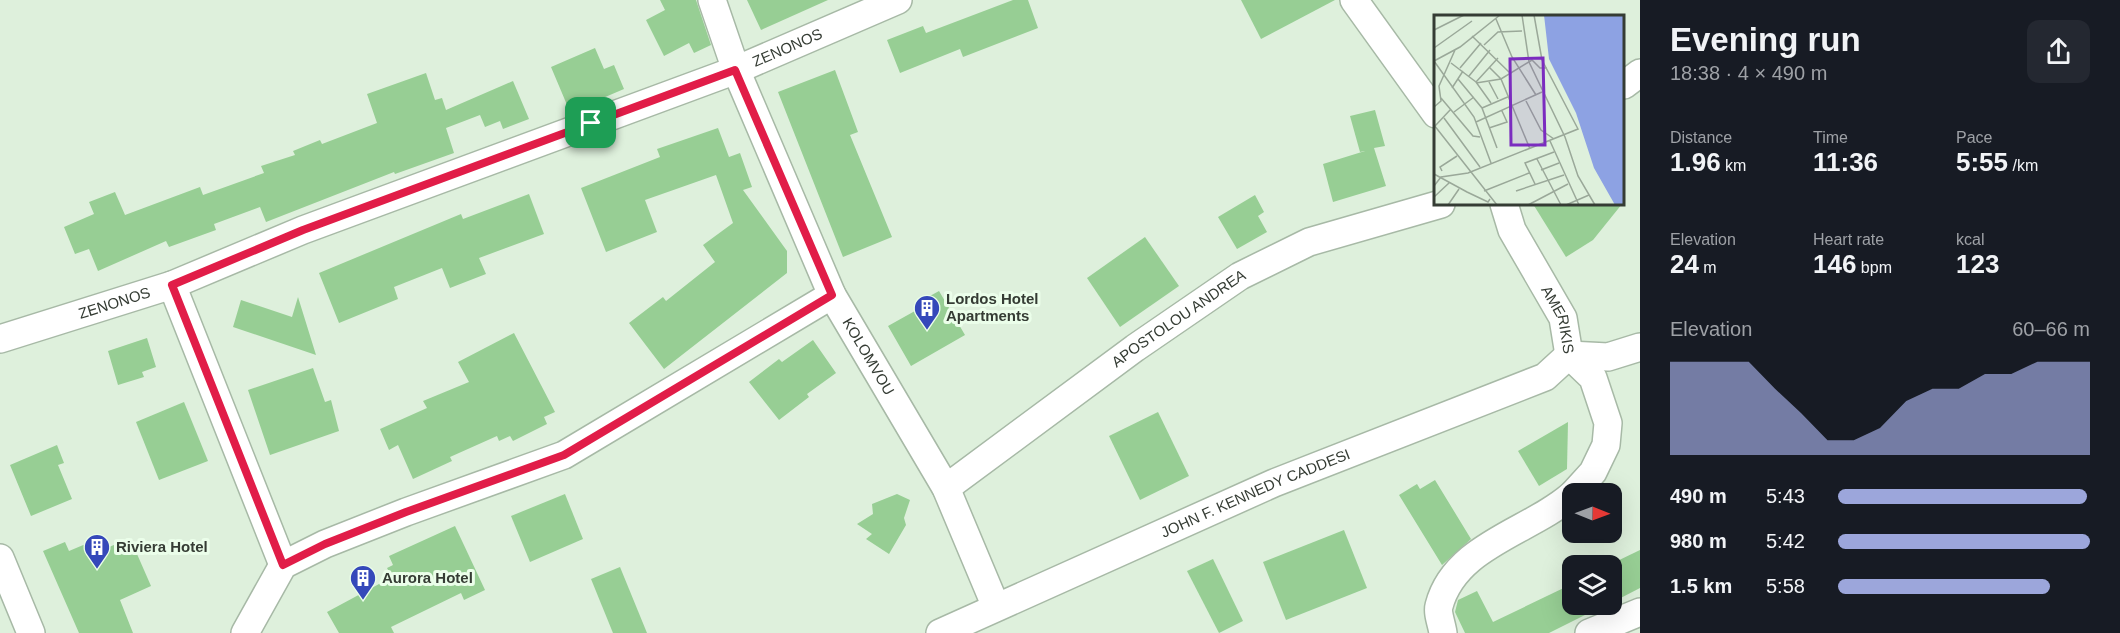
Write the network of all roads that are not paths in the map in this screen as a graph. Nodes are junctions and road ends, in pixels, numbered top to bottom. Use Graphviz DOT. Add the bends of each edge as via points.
graph roads {
  1 [pos="712,0"];
  2 [pos="898,0"];
  3 [pos="1363,3"];
  4 [pos="735,70"];
  5 [pos="1640,73"];
  6 [pos="1625,84"];
  7 [pos="1434,111"];
  8 [pos="1434,206"];
  9 [pos="1505,206"];
  10 [pos="172,285"];
  11 [pos="832,295"];
  12 [pos="0,339"];
  13 [pos="1640,347"];
  14 [pos="1569,355"];
  15 [pos="1582,483"];
  16 [pos="946,488"];
  17 [pos="1562,501"];
  18 [pos="0,558"];
  19 [pos="283,565"];
  20 [pos="996,607"];
  21 [pos="1640,612"];
  22 [pos="31,633"];
  23 [pos="245,633"];
  24 [pos="940,633"];
  25 [pos="1443,633"];
  26 [pos="1589,633"];
  1 -- 4 [label="street, KOLOMVOU"];
  2 -- 4 [label="street, ZENONOS"];
  3 -- 7 [label="street"];
  4 -- 10 [label="street, ZENONOS" via="303,230"];
  4 -- 11 [label="street, KOLOMVOU"];
  5 -- 6 [label="street"];
  8 -- 16 [label="street, APOSTOLOU ANDREA" via="1309,242 1240,276 1135,348"];
  9 -- 14 [label="street, AMERIKIS" via="1512,230 1563,318"];
  10 -- 12 [label="street, ZENONOS"];
  10 -- 19 [label="street"];
  11 -- 16 [label="street, KOLOMVOU"];
  11 -- 19 [label="street" via="564,455 406,512"];
  13 -- 14 [label="street" via="1608,357"];
  14 -- 15 [label="street, AMERIKIS" via="1593,378 1608,423 1606,445"];
  14 -- 20 [label="street, JOHN F. KENNEDY CADDESI" via="1545,377 1274,483"];
  16 -- 20 [label="street, KOLOMVOU"];
  17 -- 25 [label="street, AMERIKIS" via="1487,547 1455,572 1438,607"];
  18 -- 22 [label="street"];
  19 -- 23 [label="street"];
  20 -- 24 [label="street, JOHN F. KENNEDY CADDESI"];
  21 -- 26 [label="street"];
}
